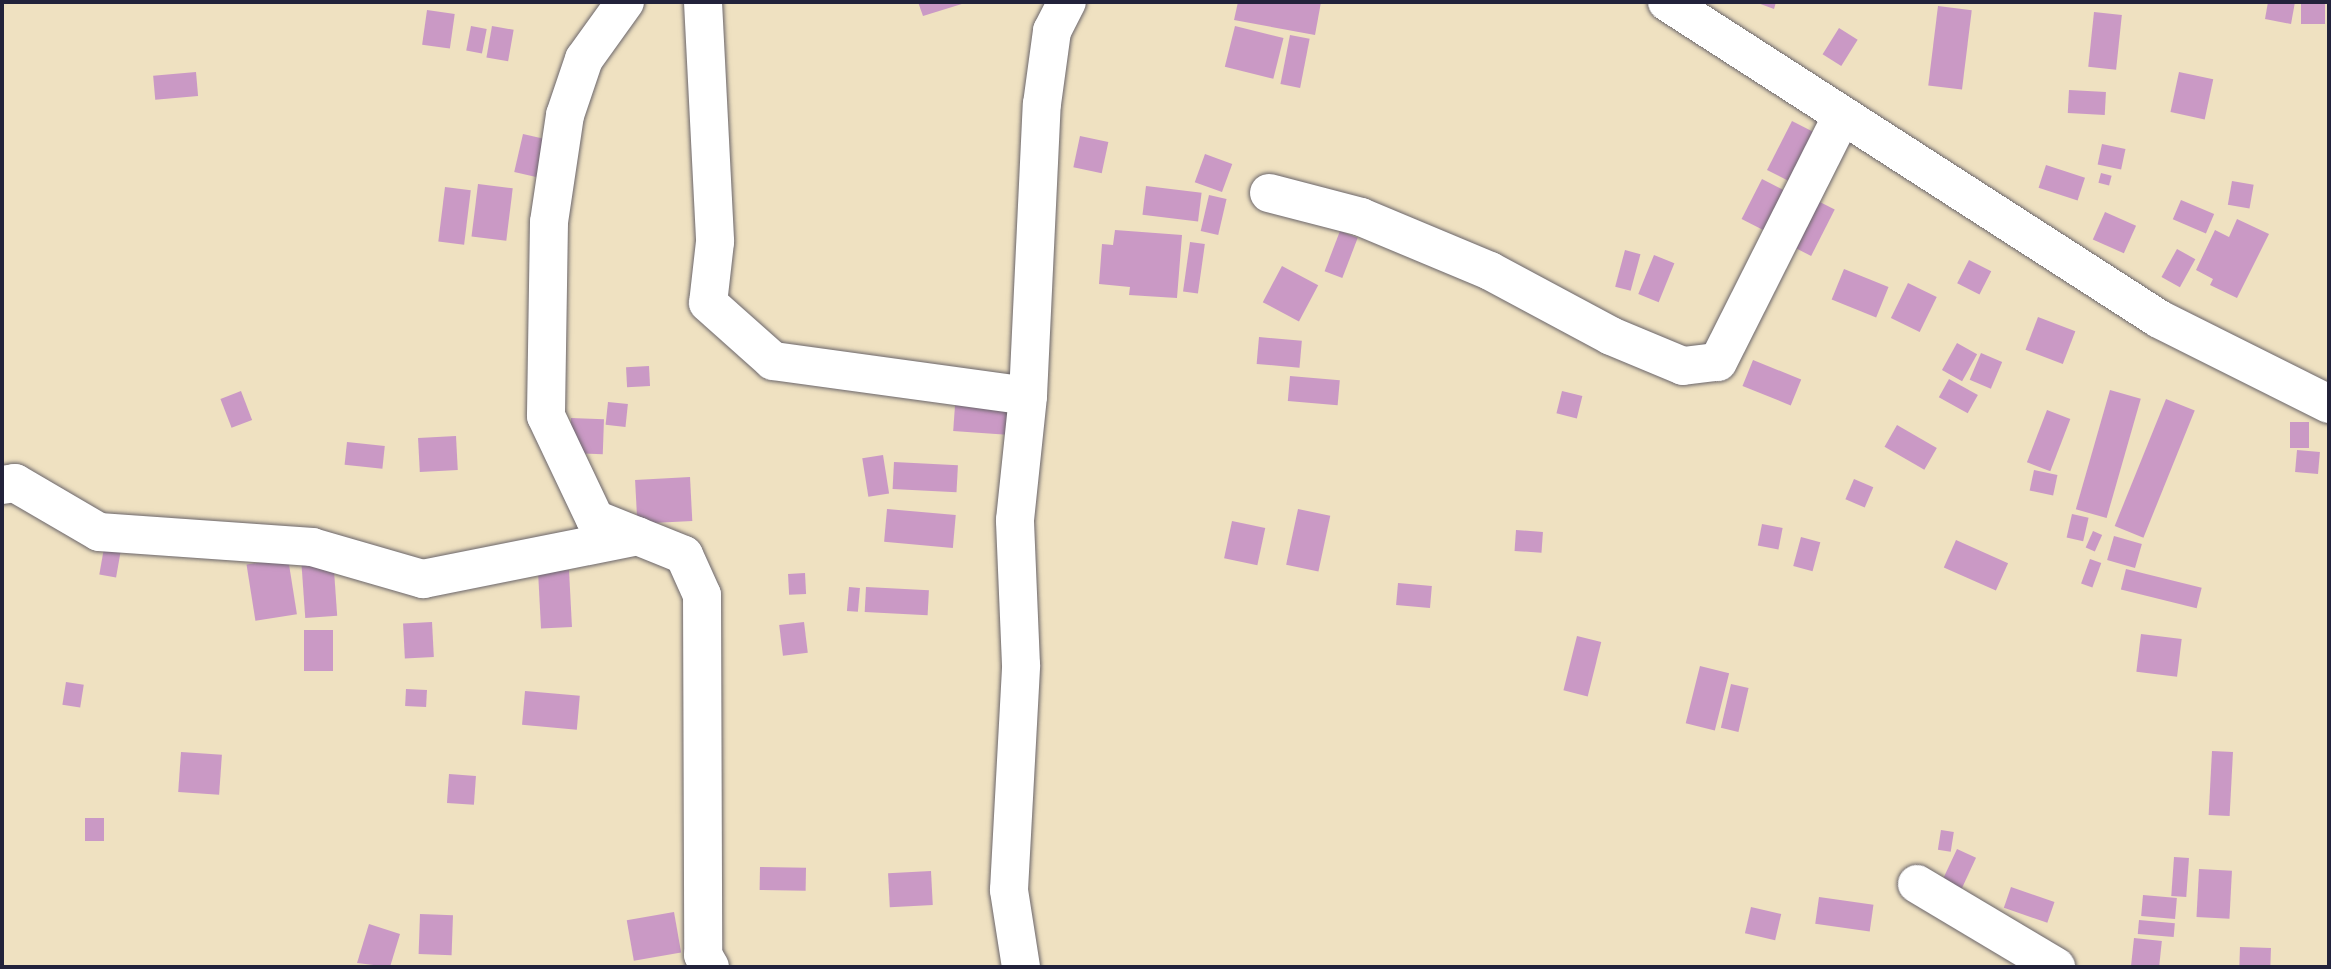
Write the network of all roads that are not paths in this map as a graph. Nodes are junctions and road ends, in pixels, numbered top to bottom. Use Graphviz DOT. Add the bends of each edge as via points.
graph roads {
  1 [pos="625,2"];
  2 [pos="703,2"];
  3 [pos="1067,2"];
  4 [pos="1667,2"];
  5 [pos="1842,115"];
  6 [pos="1269,193"];
  7 [pos="1028,396"];
  8 [pos="2329,404"];
  9 [pos="2,485"];
  10 [pos="638,536"];
  11 [pos="1917,884"];
  12 [pos="710,967"];
  13 [pos="1021,967"];
  14 [pos="2056,967"];
  1 -- 10 [label="street" via="584,59 565,115 549,222 546,416 595,519"];
  2 -- 7 [label="street" via="715,242 708,303 773,361"];
  3 -- 7 [label="street" via="1052,31 1042,104"];
  4 -- 5 [label="street"];
  5 -- 6 [label="street" via="1718,362 1683,366 1611,336 1490,271 1361,217"];
  5 -- 8 [label="street" via="2159,319"];
  7 -- 13 [label="street" via="1015,520 1021,665 1009,890"];
  9 -- 10 [label="street" via="15,483 99,532 312,547 423,579"];
  10 -- 12 [label="street" via="684,555 702,595 703,955"];
  11 -- 14 [label="street"];
}
